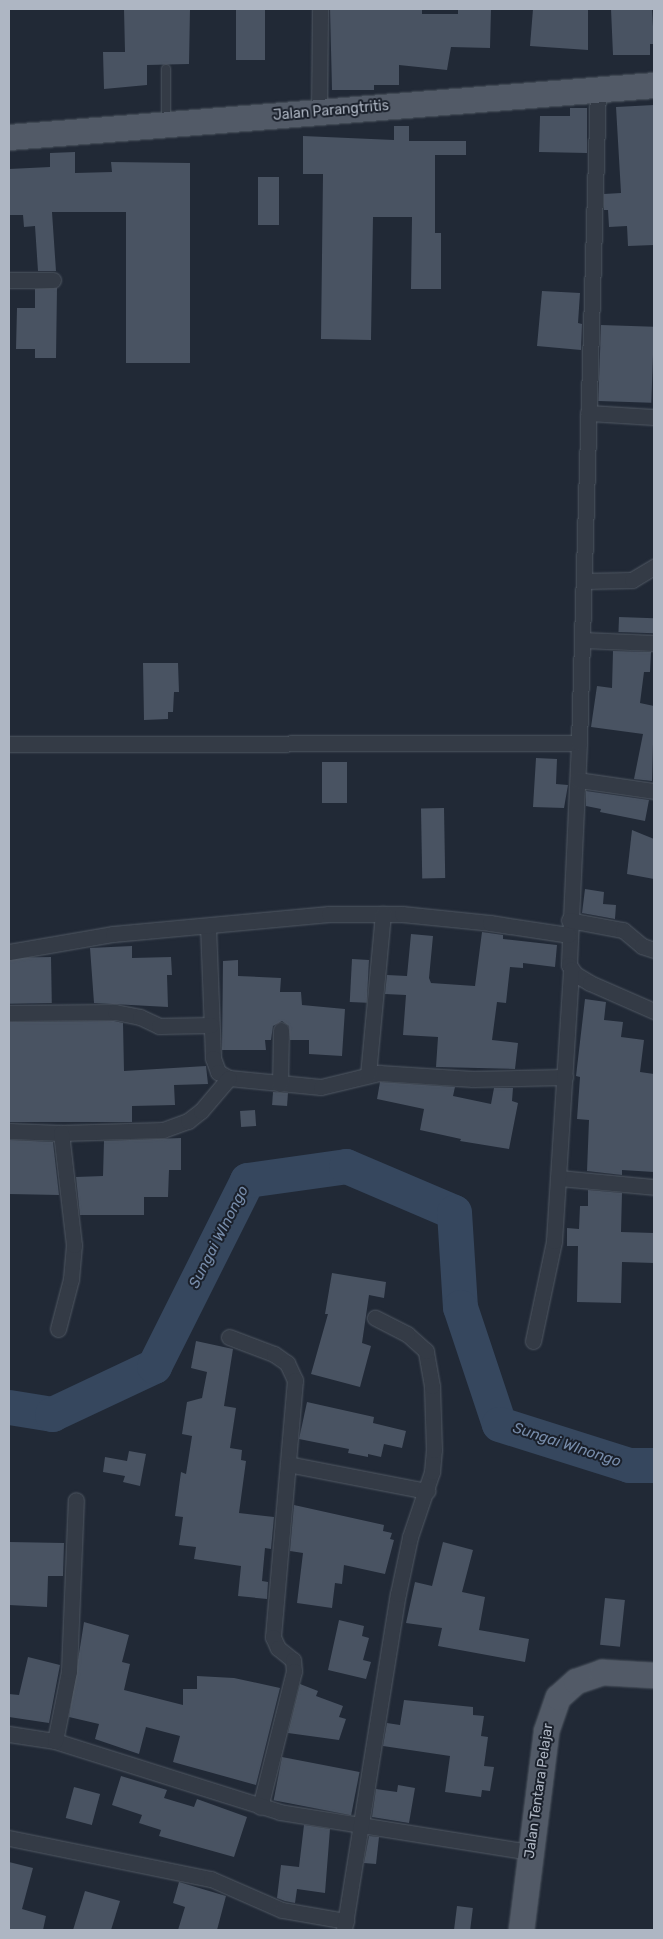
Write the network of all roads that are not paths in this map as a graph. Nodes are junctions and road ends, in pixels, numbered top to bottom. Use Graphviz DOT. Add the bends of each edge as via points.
graph roads {
  1 [pos="320,9"];
  2 [pos="166,69"];
  3 [pos="654,85"];
  4 [pos="598,89"];
  5 [pos="320,112"];
  6 [pos="166,125"];
  7 [pos="9,137"];
  8 [pos="9,280"];
  9 [pos="53,280"];
  10 [pos="588,413"];
  11 [pos="654,417"];
  12 [pos="654,567"];
  13 [pos="584,581"];
  14 [pos="582,640"];
  15 [pos="654,643"];
  16 [pos="579,743"];
  17 [pos="9,744"];
  18 [pos="578,780"];
  19 [pos="654,790"];
  20 [pos="383,914"];
  21 [pos="208,926"];
  22 [pos="568,928"];
  23 [pos="654,950"];
  24 [pos="9,952"];
  25 [pos="571,970"];
  26 [pos="654,1011"];
  27 [pos="9,1013"];
  28 [pos="211,1025"];
  29 [pos="281,1030"];
  30 [pos="368,1075"];
  31 [pos="565,1077"];
  32 [pos="229,1078"];
  33 [pos="280,1084"];
  34 [pos="9,1131"];
  35 [pos="61,1133"];
  36 [pos="559,1178"];
  37 [pos="654,1187"];
  38 [pos="375,1318"];
  39 [pos="58,1329"];
  40 [pos="229,1337"];
  41 [pos="533,1341"];
  42 [pos="288,1464"];
  43 [pos="427,1491"];
  44 [pos="76,1500"];
  45 [pos="654,1675"];
  46 [pos="9,1734"];
  47 [pos="55,1741"];
  48 [pos="260,1807"];
  49 [pos="359,1827"];
  50 [pos="9,1838"];
  51 [pos="531,1852"];
  52 [pos="345,1926"];
  53 [pos="521,1930"];
  1 -- 5 [label="street"];
  2 -- 6 [label="lane"];
  3 -- 4 [label="main road, Jalan Parangtritis"];
  4 -- 5 [label="main road, Jalan Parangtritis"];
  4 -- 10 [label="street"];
  5 -- 6 [label="main road, Jalan Parangtritis"];
  6 -- 7 [label="main road, Jalan Parangtritis"];
  8 -- 9 [label="street"];
  10 -- 11 [label="street"];
  10 -- 13 [label="street"];
  12 -- 13 [label="street" via="632,580"];
  13 -- 14 [label="street"];
  14 -- 15 [label="street"];
  14 -- 16 [label="street"];
  16 -- 17 [label="street"];
  16 -- 18 [label="street"];
  18 -- 19 [label="street"];
  18 -- 22 [label="street"];
  20 -- 21 [label="street" via="329,914"];
  20 -- 22 [label="street"];
  20 -- 30 [label="street"];
  21 -- 24 [label="street" via="106,935"];
  21 -- 28 [label="street"];
  22 -- 23 [label="street" via="623,930 642,946"];
  22 -- 25 [label="street"];
  25 -- 26 [label="street" via="590,983"];
  25 -- 31 [label="street"];
  27 -- 28 [label="street" via="115,1012 140,1016 159,1026"];
  28 -- 32 [label="street" via="214,1066"];
  29 -- 33 [label="street"];
  30 -- 31 [label="street" via="390,1073 473,1079"];
  30 -- 33 [label="street" via="335,1086"];
  31 -- 36 [label="street"];
  32 -- 33 [label="street"];
  32 -- 35 [label="street" via="201,1111 176,1127 140,1133"];
  34 -- 35 [label="street"];
  35 -- 39 [label="street" via="74,1245 71,1279"];
  36 -- 37 [label="street"];
  36 -- 41 [label="street" via="554,1241"];
  38 -- 43 [label="street" via="407,1334 426,1351 434,1420 434,1457"];
  40 -- 42 [label="street" via="274,1354 293,1371 296,1393"];
  42 -- 43 [label="street"];
  42 -- 48 [label="street" via="274,1637 278,1648 293,1660 294,1671"];
  43 -- 49 [label="street" via="404,1562"];
  44 -- 47 [label="street" via="70,1662"];
  45 -- 51 [label="main road, Jalan Tentara Pelajar" via="602,1672 576,1681 558,1697 546,1731"];
  46 -- 47 [label="street"];
  47 -- 48 [label="street"];
  48 -- 49 [label="street"];
  49 -- 51 [label="street"];
  49 -- 52 [label="street"];
  50 -- 52 [label="street" via="211,1879 282,1910"];
  51 -- 53 [label="main road, Jalan Tentara Pelajar"];
}
